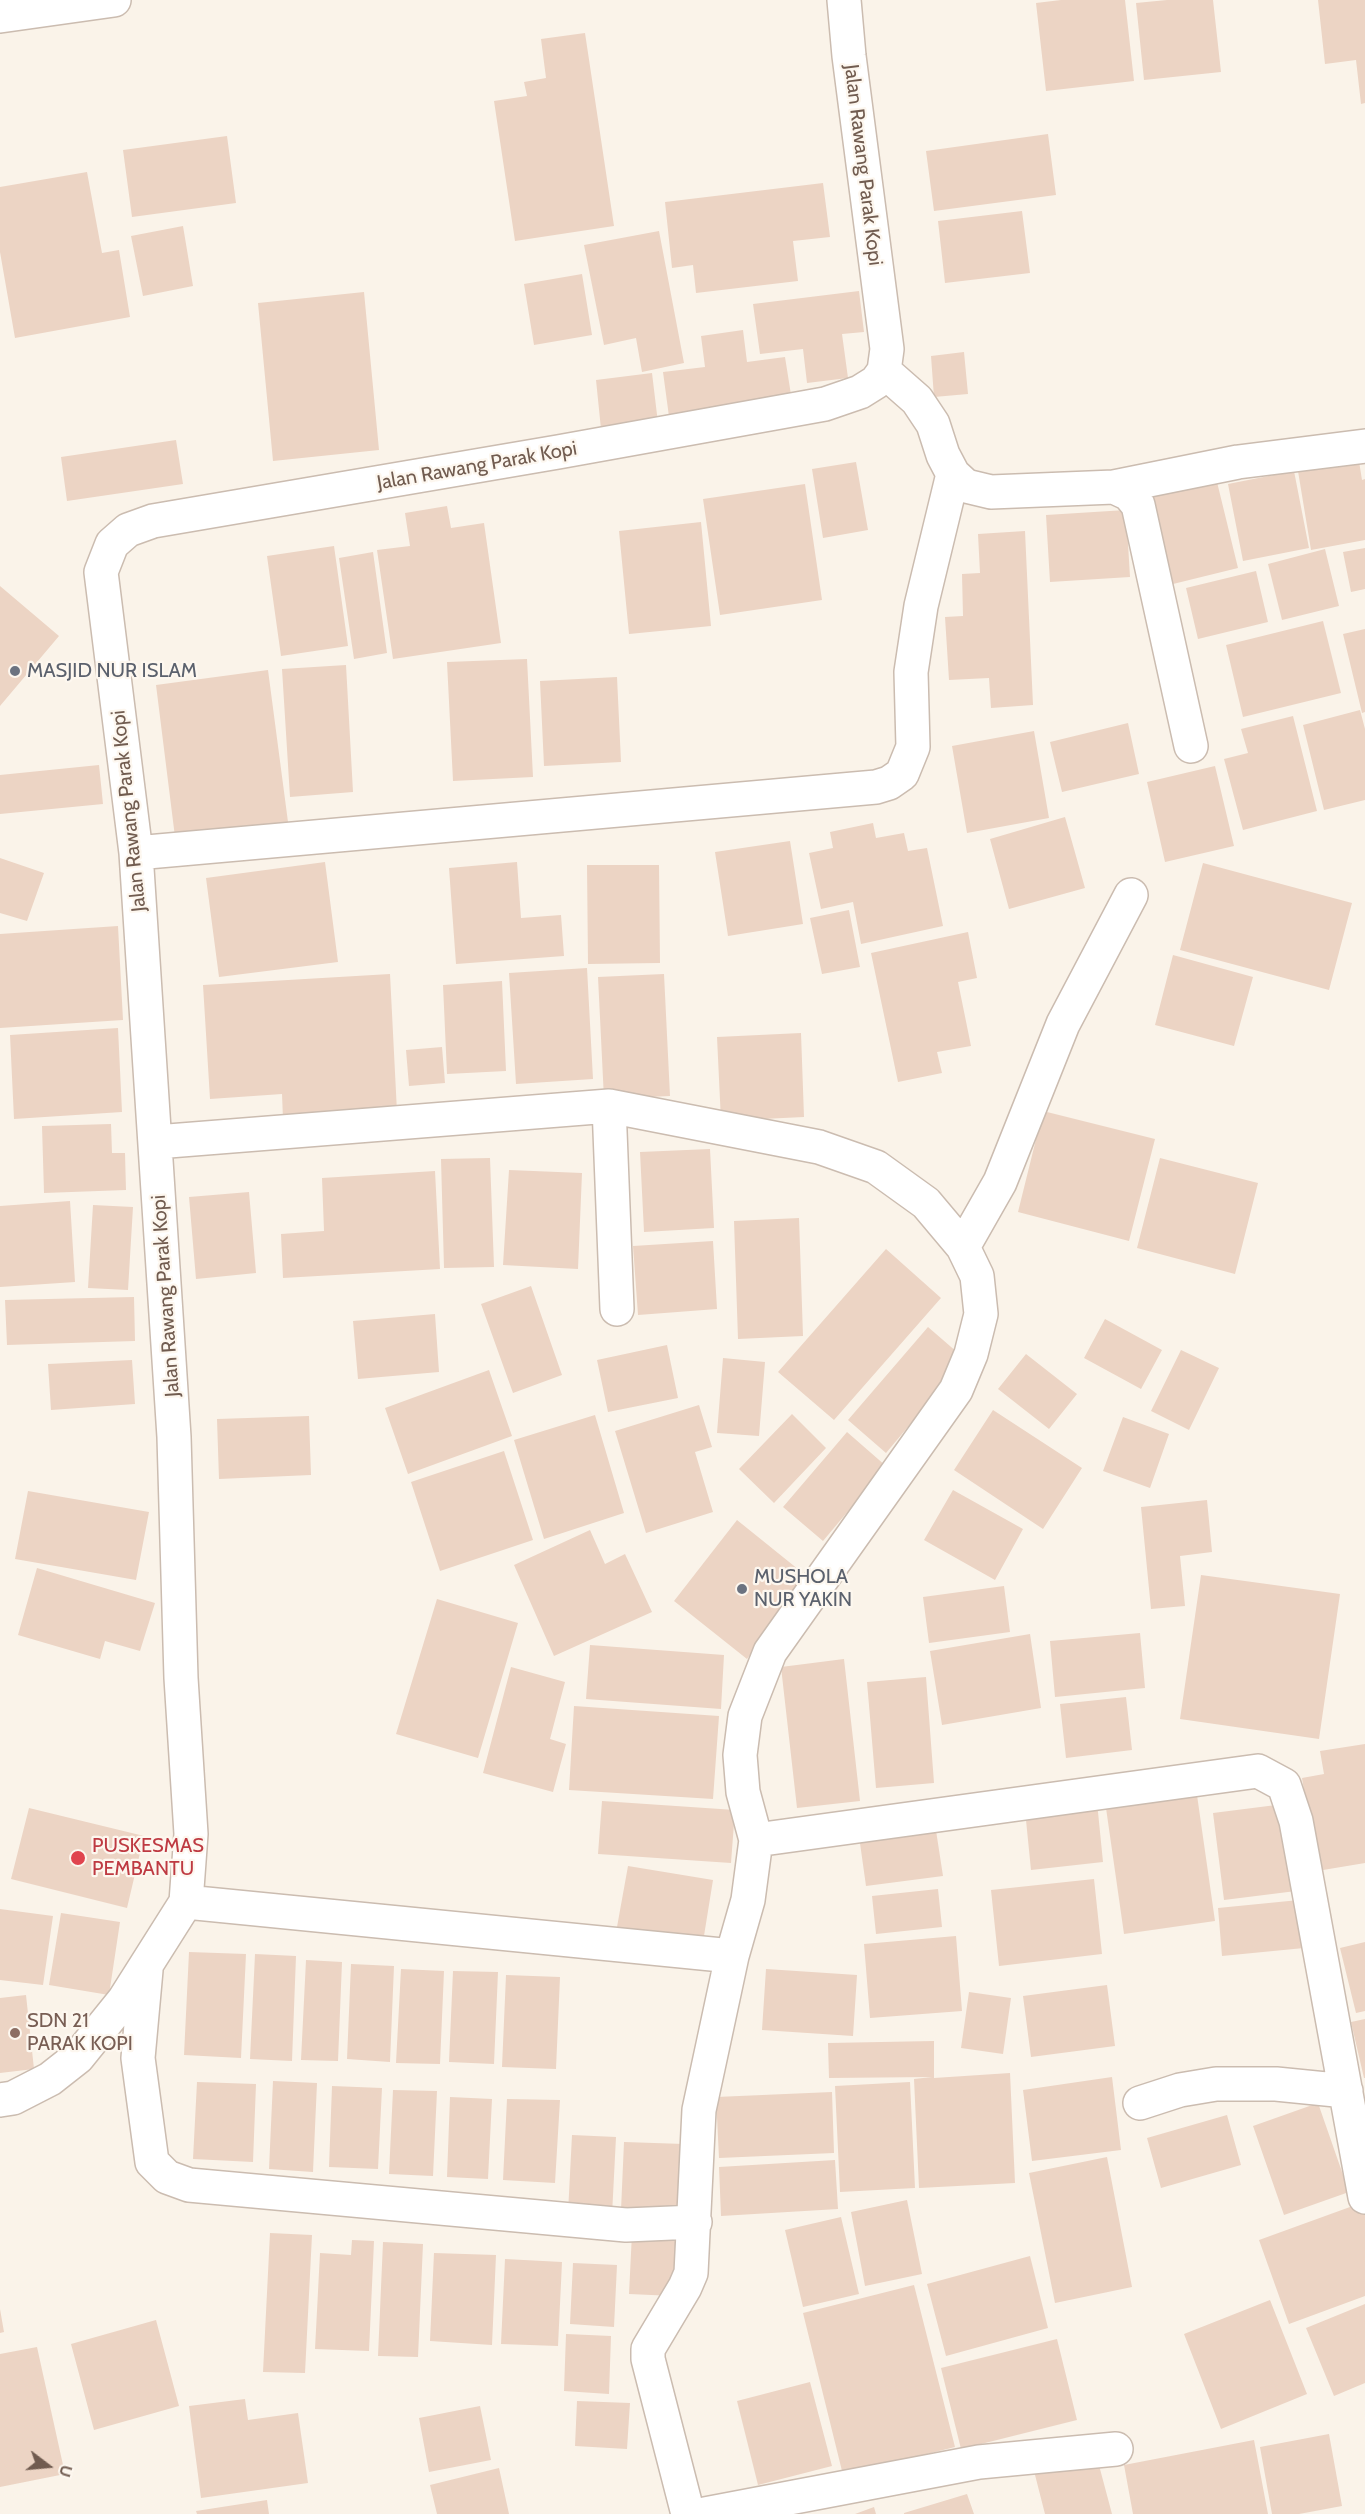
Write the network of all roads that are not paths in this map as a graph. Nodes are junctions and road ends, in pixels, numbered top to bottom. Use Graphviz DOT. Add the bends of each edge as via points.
graph roads {
  1 [pos="114,0"];
  2 [pos="844,0"];
  3 [pos="0,16"];
  4 [pos="884,371"];
  5 [pos="1365,446"];
  6 [pos="953,474"];
  7 [pos="1114,488"];
  8 [pos="1191,746"];
  9 [pos="136,853"];
  10 [pos="1131,895"];
  11 [pos="609,1106"];
  12 [pos="156,1142"];
  13 [pos="963,1247"];
  14 [pos="616,1309"];
  15 [pos="756,1840"];
  16 [pos="186,1902"];
  17 [pos="732,1956"];
  18 [pos="147,1965"];
  19 [pos="1346,2091"];
  20 [pos="0,2100"];
  21 [pos="1140,2103"];
  22 [pos="1365,2197"];
  23 [pos="694,2222"];
  24 [pos="1116,2449"];
  25 [pos="688,2514"];
  26 [pos="705,2514"];
  1 -- 3 [label="street"];
  2 -- 4 [label="street, Jalan Rawang Parak Kopi" via="887,349"];
  4 -- 6 [label="street" via="917,400 933,424"];
  4 -- 9 [label="street, Jalan Rawang Parak Kopi" via="860,393 825,404 153,521 128,530 112,544 101,572"];
  5 -- 7 [label="street" via="1238,462"];
  6 -- 7 [label="street" via="966,486 991,492"];
  6 -- 9 [label="street" via="917,628 911,672 913,747 902,774 889,783"];
  7 -- 8 [label="street" via="1129,494 1138,505"];
  9 -- 12 [label="street, Jalan Rawang Parak Kopi"];
  10 -- 13 [label="street" via="1063,1024 1000,1182"];
  11 -- 12 [label="street"];
  11 -- 13 [label="street" via="819,1147 876,1167 926,1203"];
  11 -- 14 [label="street"];
  12 -- 16 [label="street, Jalan Rawang Parak Kopi" via="174,1437 181,1678 191,1834"];
  13 -- 15 [label="street" via="978,1276 981,1314 956,1390 770,1652 745,1716 740,1755 743,1792"];
  15 -- 17 [label="street" via="748,1900"];
  15 -- 19 [label="street" via="1258,1772 1284,1785 1296,1821"];
  16 -- 17 [label="street"];
  16 -- 18 [label="street, Jalan Rawang Parak Kopi"];
  17 -- 23 [label="street" via="699,2110"];
  18 -- 20 [label="street, Jalan Rawang Parak Kopi" via="78,2057 50,2079 13,2098"];
  18 -- 23 [label="street" via="138,2058 152,2162 167,2177 189,2185 626,2225"];
  19 -- 21 [label="street" via="1276,2084 1216,2084"];
  19 -- 22 [label="street"];
  23 -- 25 [label="street" via="691,2273 651,2341 648,2359"];
  24 -- 26 [label="street" via="979,2462"];
}
